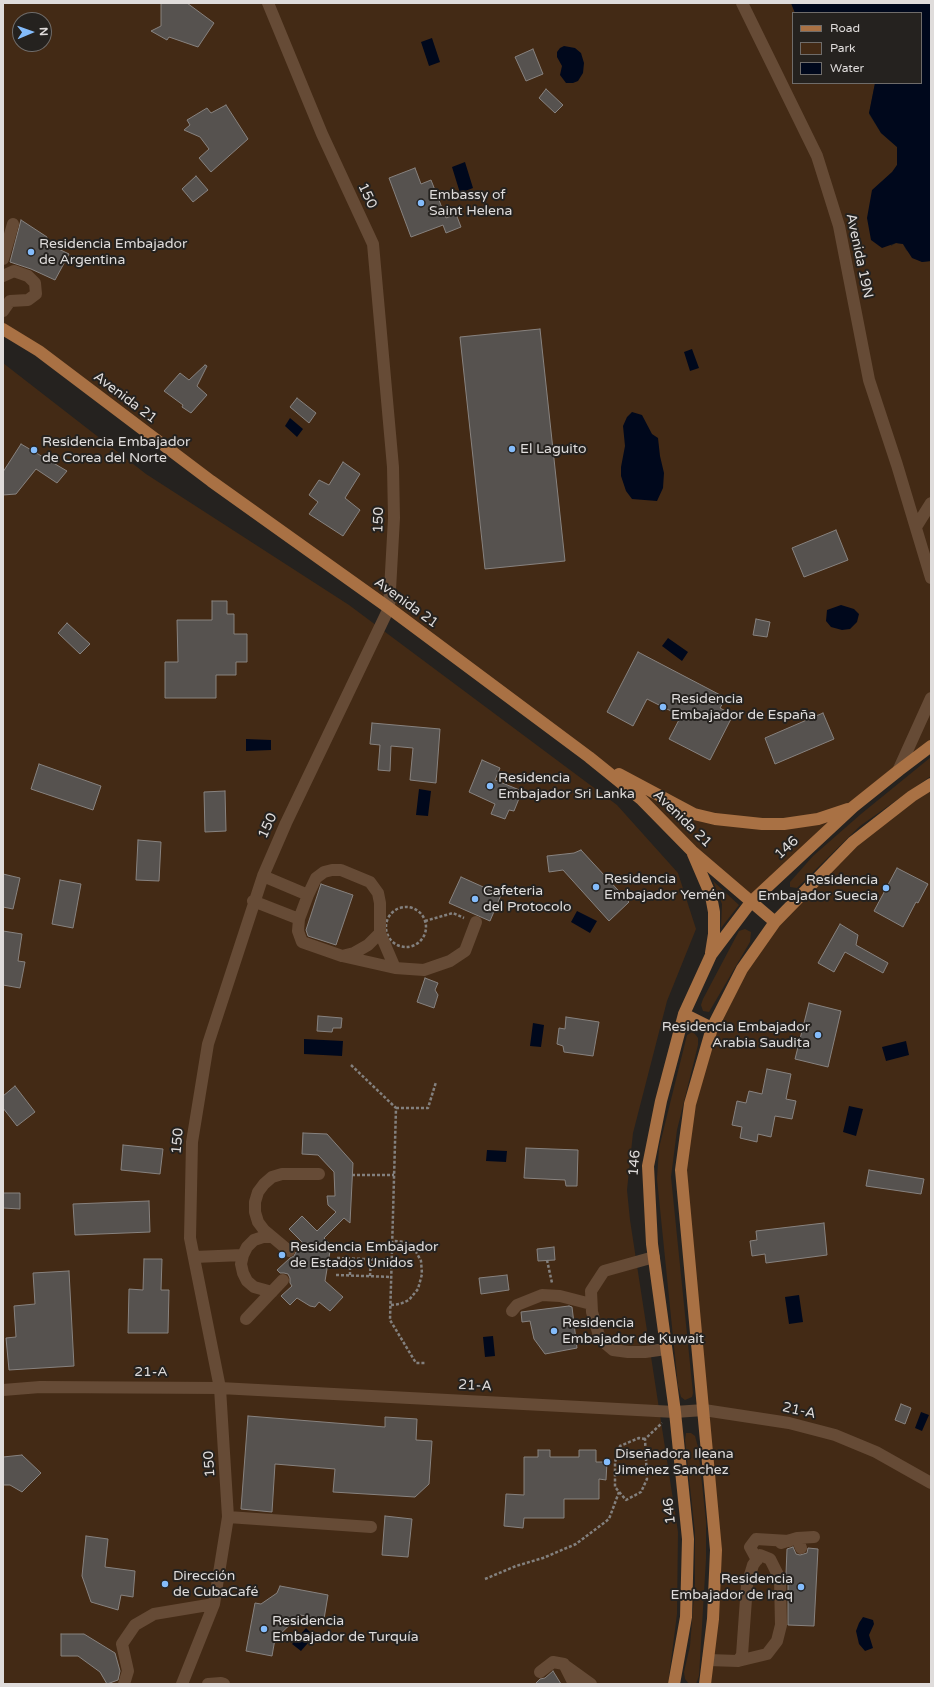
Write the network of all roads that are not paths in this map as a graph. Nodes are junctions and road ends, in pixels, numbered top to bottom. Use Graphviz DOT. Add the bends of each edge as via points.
graph roads {
  1 [pos="268,3"];
  2 [pos="742,3"];
  3 [pos="13,224"];
  4 [pos="3,259"];
  5 [pos="3,276"];
  6 [pos="5,302"];
  7 [pos="3,329"];
  8 [pos="931,503"];
  9 [pos="916,527"];
  10 [pos="931,578"];
  11 [pos="389,608"];
  12 [pos="931,698"];
  13 [pos="931,746"];
  14 [pos="589,757"];
  15 [pos="898,771"];
  16 [pos="931,784"];
  17 [pos="853,807"];
  18 [pos="692,851"];
  19 [pos="262,876"];
  20 [pos="308,895"];
  21 [pos="253,901"];
  22 [pos="751,902"];
  23 [pos="299,919"];
  24 [pos="476,922"];
  25 [pos="775,922"];
  26 [pos="380,933"];
  27 [pos="711,955"];
  28 [pos="342,956"];
  29 [pos="395,968"];
  30 [pos="684,1014"];
  31 [pos="712,1028"];
  32 [pos="319,1174"];
  33 [pos="272,1237"];
  34 [pos="289,1251"];
  35 [pos="243,1255"];
  36 [pos="194,1257"];
  37 [pos="654,1257"];
  38 [pos="282,1280"];
  39 [pos="272,1292"];
  40 [pos="592,1304"];
  41 [pos="512,1311"];
  42 [pos="246,1319"];
  43 [pos="666,1349"];
  44 [pos="220,1388"];
  45 [pos="3,1390"];
  46 [pos="704,1410"];
  47 [pos="675,1412"];
  48 [pos="931,1483"];
  49 [pos="228,1518"];
  50 [pos="371,1527"];
  51 [pos="814,1537"];
  52 [pos="796,1542"];
  53 [pos="762,1559"];
  54 [pos="214,1604"];
  55 [pos="708,1660"];
  56 [pos="738,1661"];
  57 [pos="564,1664"];
  58 [pos="540,1672"];
  59 [pos="124,1684"];
  60 [pos="182,1684"];
  61 [pos="208,1684"];
  62 [pos="224,1684"];
  63 [pos="574,1684"];
  64 [pos="591,1684"];
  65 [pos="674,1684"];
  66 [pos="705,1684"];
  1 -- 11 [label="street, 150" via="322,134 373,244 394,467"];
  2 -- 9 [label="street, Avenida 19N" via="817,156 839,226 869,380"];
  3 -- 4 [label="street"];
  5 -- 6 [label="street" via="14,271 28,276 35,283 36,294 28,300"];
  7 -- 11 [label="main road, Avenida 21" via="39,351 211,481"];
  8 -- 9 [label="street"];
  9 -- 10 [label="street, Avenida 19N"];
  11 -- 14 [label="main road, Avenida 21"];
  11 -- 19 [label="street, 150"];
  12 -- 15 [label="street"];
  13 -- 15 [label="main road, 146"];
  14 -- 17 [label="main road" via="694,814 715,819 762,824 805,822"];
  14 -- 18 [label="main road, Avenida 21" via="641,799"];
  15 -- 17 [label="main road, 146"];
  16 -- 25 [label="main road" via="853,842"];
  17 -- 22 [label="main road, 146"];
  18 -- 22 [label="main road, Avenida 21"];
  18 -- 27 [label="main road" via="714,912"];
  19 -- 20 [label="street"];
  19 -- 21 [label="street, 150"];
  20 -- 23 [label="street"];
  20 -- 26 [label="street" via="316,878 332,870 341,870 370,882 378,893 380,903"];
  21 -- 23 [label="street"];
  21 -- 36 [label="street, 150" via="208,1044 192,1142 190,1238"];
  22 -- 25 [label="main road, Avenida 21"];
  22 -- 27 [label="main road, 146"];
  23 -- 28 [label="street" via="298,931 302,942"];
  24 -- 29 [label="street" via="465,950 450,961 424,970"];
  25 -- 31 [label="main road" via="742,969"];
  26 -- 28 [label="street" via="368,945"];
  26 -- 29 [label="street"];
  27 -- 30 [label="main road, 146"];
  28 -- 29 [label="street"];
  30 -- 31 [label="main road"];
  30 -- 37 [label="main road, 146" via="661,1101 648,1166"];
  31 -- 46 [label="main road" via="690,1104 681,1170"];
  32 -- 33 [label="street" via="282,1174 272,1178 258,1192 255,1202 258,1222"];
  33 -- 34 [label="street"];
  33 -- 35 [label="street" via="254,1240"];
  35 -- 36 [label="street"];
  35 -- 39 [label="street" via="241,1264 248,1281 254,1287"];
  36 -- 44 [label="street, 150"];
  37 -- 40 [label="street" via="604,1271 591,1291"];
  37 -- 43 [label="main road, 146"];
  38 -- 39 [label="street"];
  39 -- 42 [label="street"];
  40 -- 41 [label="street" via="542,1295 517,1305"];
  40 -- 43 [label="street" via="600,1339 614,1350 645,1352"];
  43 -- 47 [label="main road, 146"];
  44 -- 45 [label="street, 21-A" via="40,1387"];
  44 -- 47 [label="street, 21-A"];
  44 -- 49 [label="street, 150"];
  46 -- 47 [label="street, 21-A"];
  46 -- 48 [label="street, 21-A" via="789,1423 835,1434 876,1452"];
  46 -- 55 [label="main road" via="716,1550 713,1619"];
  47 -- 65 [label="main road, 146" via="688,1539 686,1617"];
  49 -- 50 [label="street"];
  49 -- 54 [label="street, 150"];
  51 -- 52 [label="street"];
  52 -- 53 [label="street" via="770,1547"];
  52 -- 53 [label="street" via="756,1539 750,1547"];
  53 -- 56 [label="street" via="753,1565 747,1584 742,1655"];
  53 -- 56 [label="street" via="770,1559 780,1579 781,1625 777,1641 767,1654"];
  54 -- 59 [label="street" via="154,1614 135,1625 122,1644 128,1671"];
  54 -- 60 [label="street, 150"];
  55 -- 56 [label="street"];
  55 -- 66 [label="main road"];
  57 -- 58 [label="street" via="553,1662"];
  57 -- 63 [label="street"];
  57 -- 64 [label="street"];
  61 -- 62 [label="street"];
}
